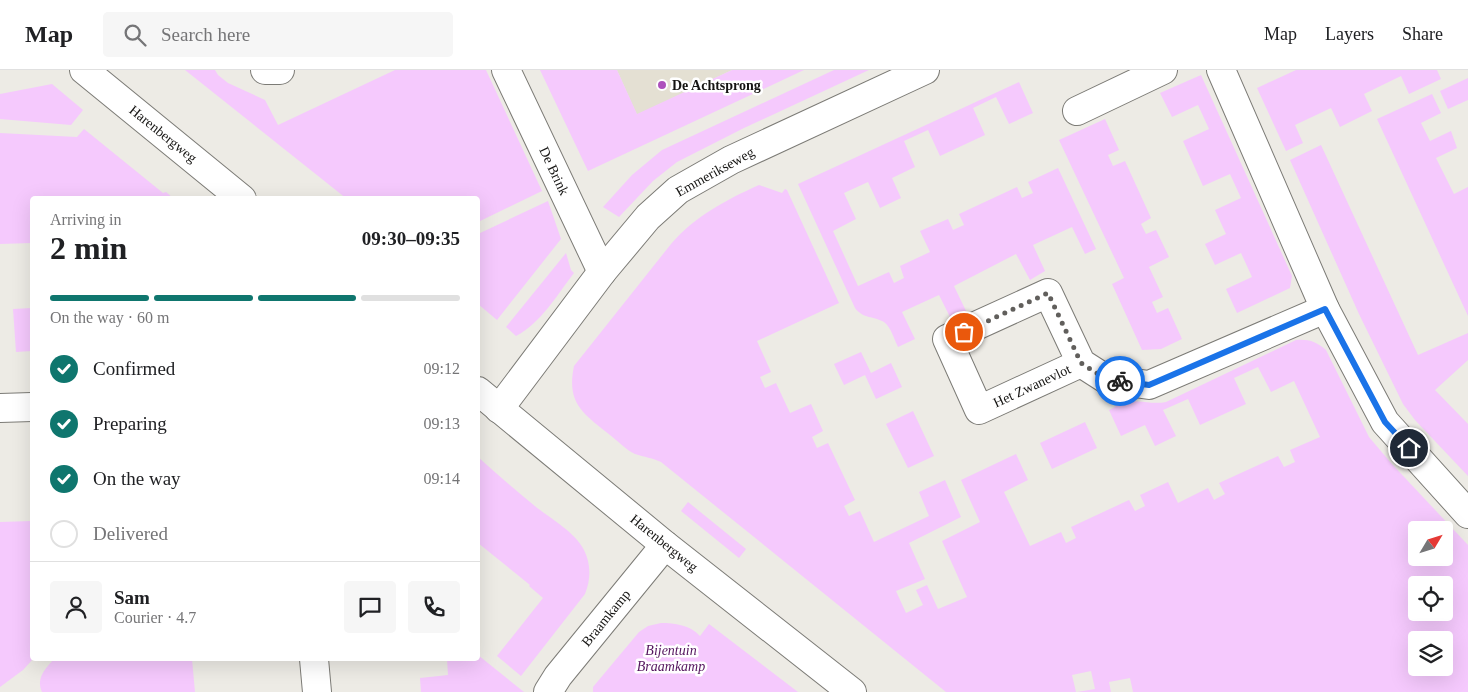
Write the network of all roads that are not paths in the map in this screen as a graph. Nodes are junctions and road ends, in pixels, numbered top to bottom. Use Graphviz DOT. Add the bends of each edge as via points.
graph roads {
  1 [pos="84,70"];
  2 [pos="265,70"];
  3 [pos="280,70"];
  4 [pos="506,70"];
  5 [pos="925,70"];
  6 [pos="1163,70"];
  7 [pos="1222,70"];
  8 [pos="1077,111"];
  9 [pos="238,196"];
  10 [pos="602,272"];
  11 [pos="1325,309"];
  12 [pos="1081,363"];
  13 [pos="480,393"];
  14 [pos="30,407"];
  15 [pos="0,408"];
  16 [pos="499,409"];
  17 [pos="1468,514"];
  18 [pos="665,545"];
  19 [pos="314,661"];
  20 [pos="317,692"];
  21 [pos="548,692"];
  22 [pos="852,692"];
  1 -- 9 [label="street, Harenbergweg"];
  2 -- 3 [label="street"];
  4 -- 10 [label="street, De Brink"];
  5 -- 10 [label="street, Emmerikseweg" via="731,160 678,190 648,217"];
  6 -- 8 [label="street"];
  7 -- 11 [label="street"];
  10 -- 16 [label="street, Emmerikseweg"];
  11 -- 12 [label="street, Het Zwanevlot" via="1149,385 1106,379"];
  11 -- 17 [label="street" via="1385,422"];
  12 -- 12 [label="street, Het Zwanevlot" via="1048,293 946,339 979,410"];
  13 -- 16 [label="street, Harenbergweg"];
  14 -- 15 [label="street"];
  16 -- 18 [label="street, Harenbergweg"];
  18 -- 21 [label="street, Braamkamp"];
  18 -- 22 [label="street, Harenbergweg"];
  19 -- 20 [label="street"];
}
